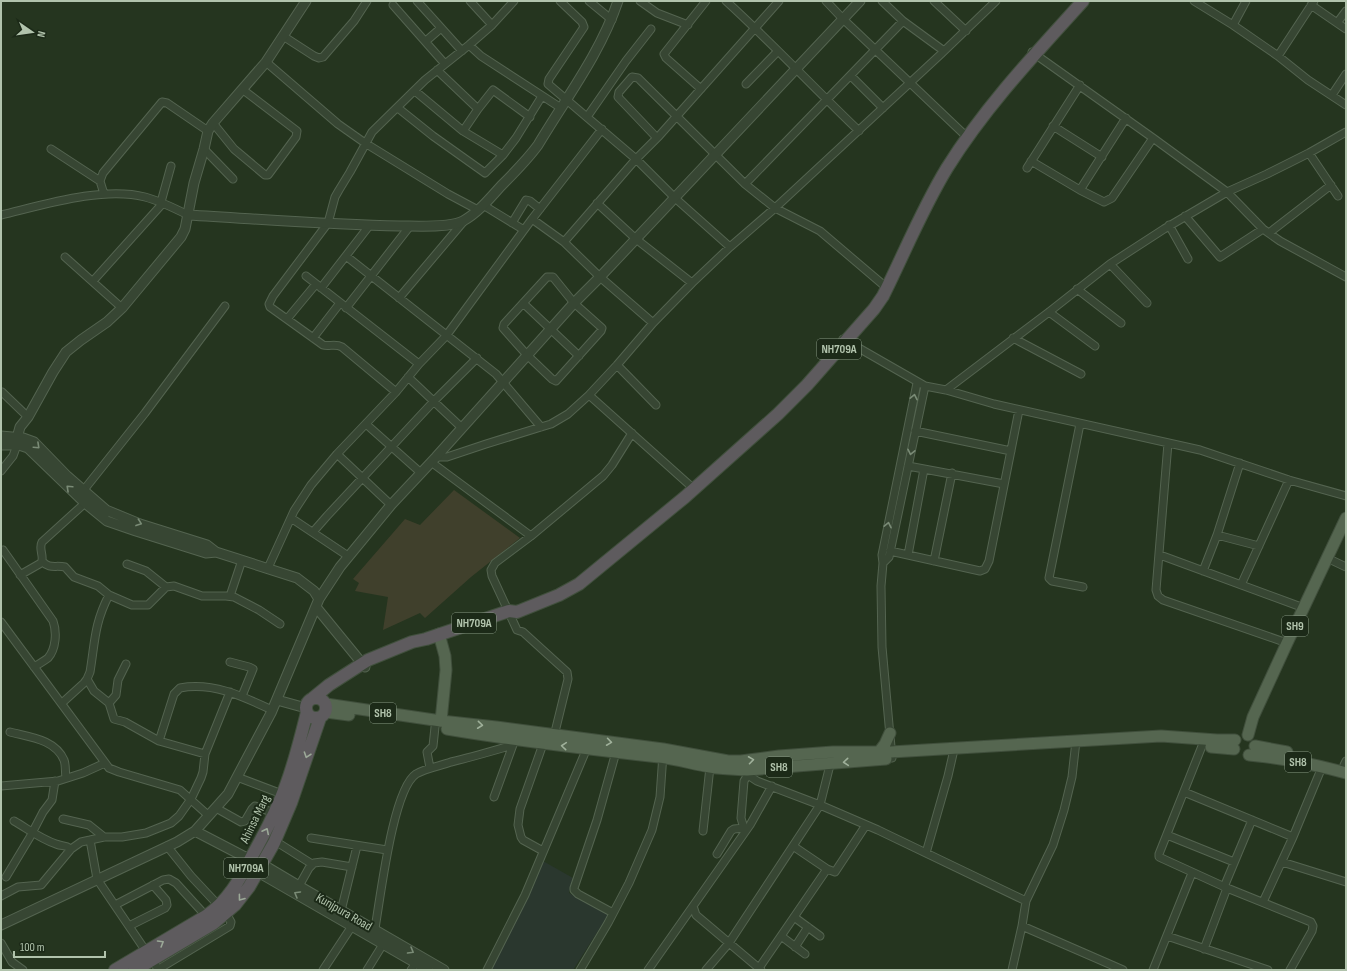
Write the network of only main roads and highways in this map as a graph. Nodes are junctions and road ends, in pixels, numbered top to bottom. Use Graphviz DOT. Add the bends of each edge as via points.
graph roads {
  1 [pos="1076,1"];
  2 [pos="1083,1"];
  3 [pos="1033,52"];
  4 [pos="1346,518"];
  5 [pos="439,634"];
  6 [pos="317,707"];
  7 [pos="438,724"];
  8 [pos="890,733"];
  9 [pos="1248,735"];
  10 [pos="515,739"];
  11 [pos="1076,744"];
  12 [pos="1235,744"];
  13 [pos="633,750"];
  14 [pos="1252,750"];
  15 [pos="879,752"];
  16 [pos="892,755"];
  17 [pos="690,758"];
  18 [pos="1346,767"];
  19 [pos="253,863"];
  20 [pos="223,909"];
  21 [pos="153,963"];
  22 [pos="115,970"];
  23 [pos="135,970"];
  1 -- 3 [label="highway, NH709A"];
  2 -- 3 [label="highway, NH709A"];
  3 -- 5 [label="highway, NH709A" via="949,151 924,194 885,286 843,340 775,408 692,487 578,577 514,605 508,611"];
  4 -- 9 [label="main road, SH9" via="1253,717"];
  5 -- 6 [label="highway, NH709A" via="412,642 329,684"];
  5 -- 7 [label="main road" via="446,670"];
  6 -- 7 [label="main road, SH8"];
  19 -- 6 [label="highway, Ahinsa Marg / NH709A, one-way" via="282,794 298,747"];
  6 -- 19 [label="highway, Ahinsa Marg / NH709A, one-way" via="291,803 275,841"];
  7 -- 10 [label="main road, SH8" via="496,727"];
  8 -- 15 [label="main road"];
  9 -- 12 [label="main road, SH8" via="1241,735"];
  9 -- 14 [label="main road" via="1252,739"];
  13 -- 10 [label="main road, SH8, one-way" via="616,752"];
  10 -- 13 [label="main road, SH8, one-way" via="554,736"];
  11 -- 12 [label="main road, SH8"];
  11 -- 12 [label="main road, SH8" via="1161,736 1217,740"];
  11 -- 16 [label="main road, SH8"];
  12 -- 14 [label="main road, SH8" via="1239,755 1243,756"];
  13 -- 17 [label="main road, SH8"];
  14 -- 18 [label="main road, SH8"];
  14 -- 18 [label="main road, SH8" via="1322,767"];
  15 -- 16 [label="main road, SH8"];
  17 -- 15 [label="main road, SH8, one-way" via="742,761 833,752"];
  16 -- 17 [label="main road, SH8, one-way" via="748,772 710,767"];
  19 -- 20 [label="highway, Ahinsa Marg / NH709A"];
  21 -- 20 [label="highway, Ahinsa Marg / NH709A, one-way" via="206,916"];
  20 -- 21 [label="highway, Ahinsa Marg / NH709A" via="214,923"];
  21 -- 22 [label="highway, Ahinsa Marg / NH709A"];
  21 -- 23 [label="highway, Ahinsa Marg / NH709A"];
}
